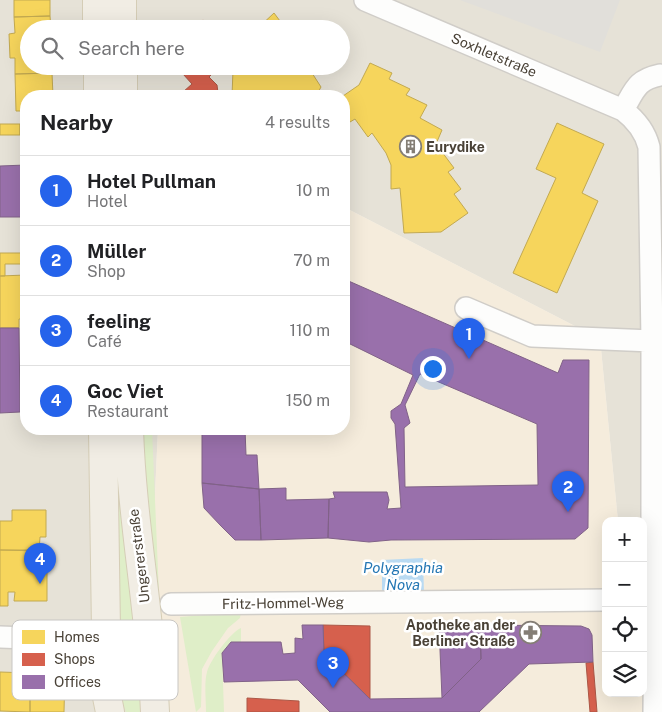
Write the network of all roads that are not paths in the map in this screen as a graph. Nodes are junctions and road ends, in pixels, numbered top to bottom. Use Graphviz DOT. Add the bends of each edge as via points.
graph roads {
  1 [pos="97,0"];
  2 [pos="122,0"];
  3 [pos="365,0"];
  4 [pos="97,20"];
  5 [pos="122,20"];
  6 [pos="98,75"];
  7 [pos="123,75"];
  8 [pos="660,75"];
  9 [pos="98,90"];
  10 [pos="123,90"];
  11 [pos="623,110"];
  12 [pos="466,308"];
  13 [pos="652,341"];
  14 [pos="103,435"];
  15 [pos="129,435"];
  16 [pos="658,570"];
  17 [pos="602,600"];
  18 [pos="170,604"];
  19 [pos="106,620"];
  20 [pos="147,620"];
  21 [pos="654,712"];
  1 -- 4 [label="main road"];
  2 -- 5 [label="main road"];
  3 -- 11 [label="street, Soxhletstraße"];
  6 -- 9 [label="main road"];
  7 -- 10 [label="main road"];
  8 -- 11 [label="street" via="646,78 637,86"];
  11 -- 13 [label="street" via="641,127 648,147"];
  12 -- 13 [label="street" via="532,336"];
  13 -- 16 [label="street" via="652,539"];
  14 -- 19 [label="main road"];
  15 -- 20 [label="main road, Ungererstraße" via="132,498"];
  16 -- 21 [label="street"];
  17 -- 18 [label="street, Fritz-Hommel-Weg"];
}
